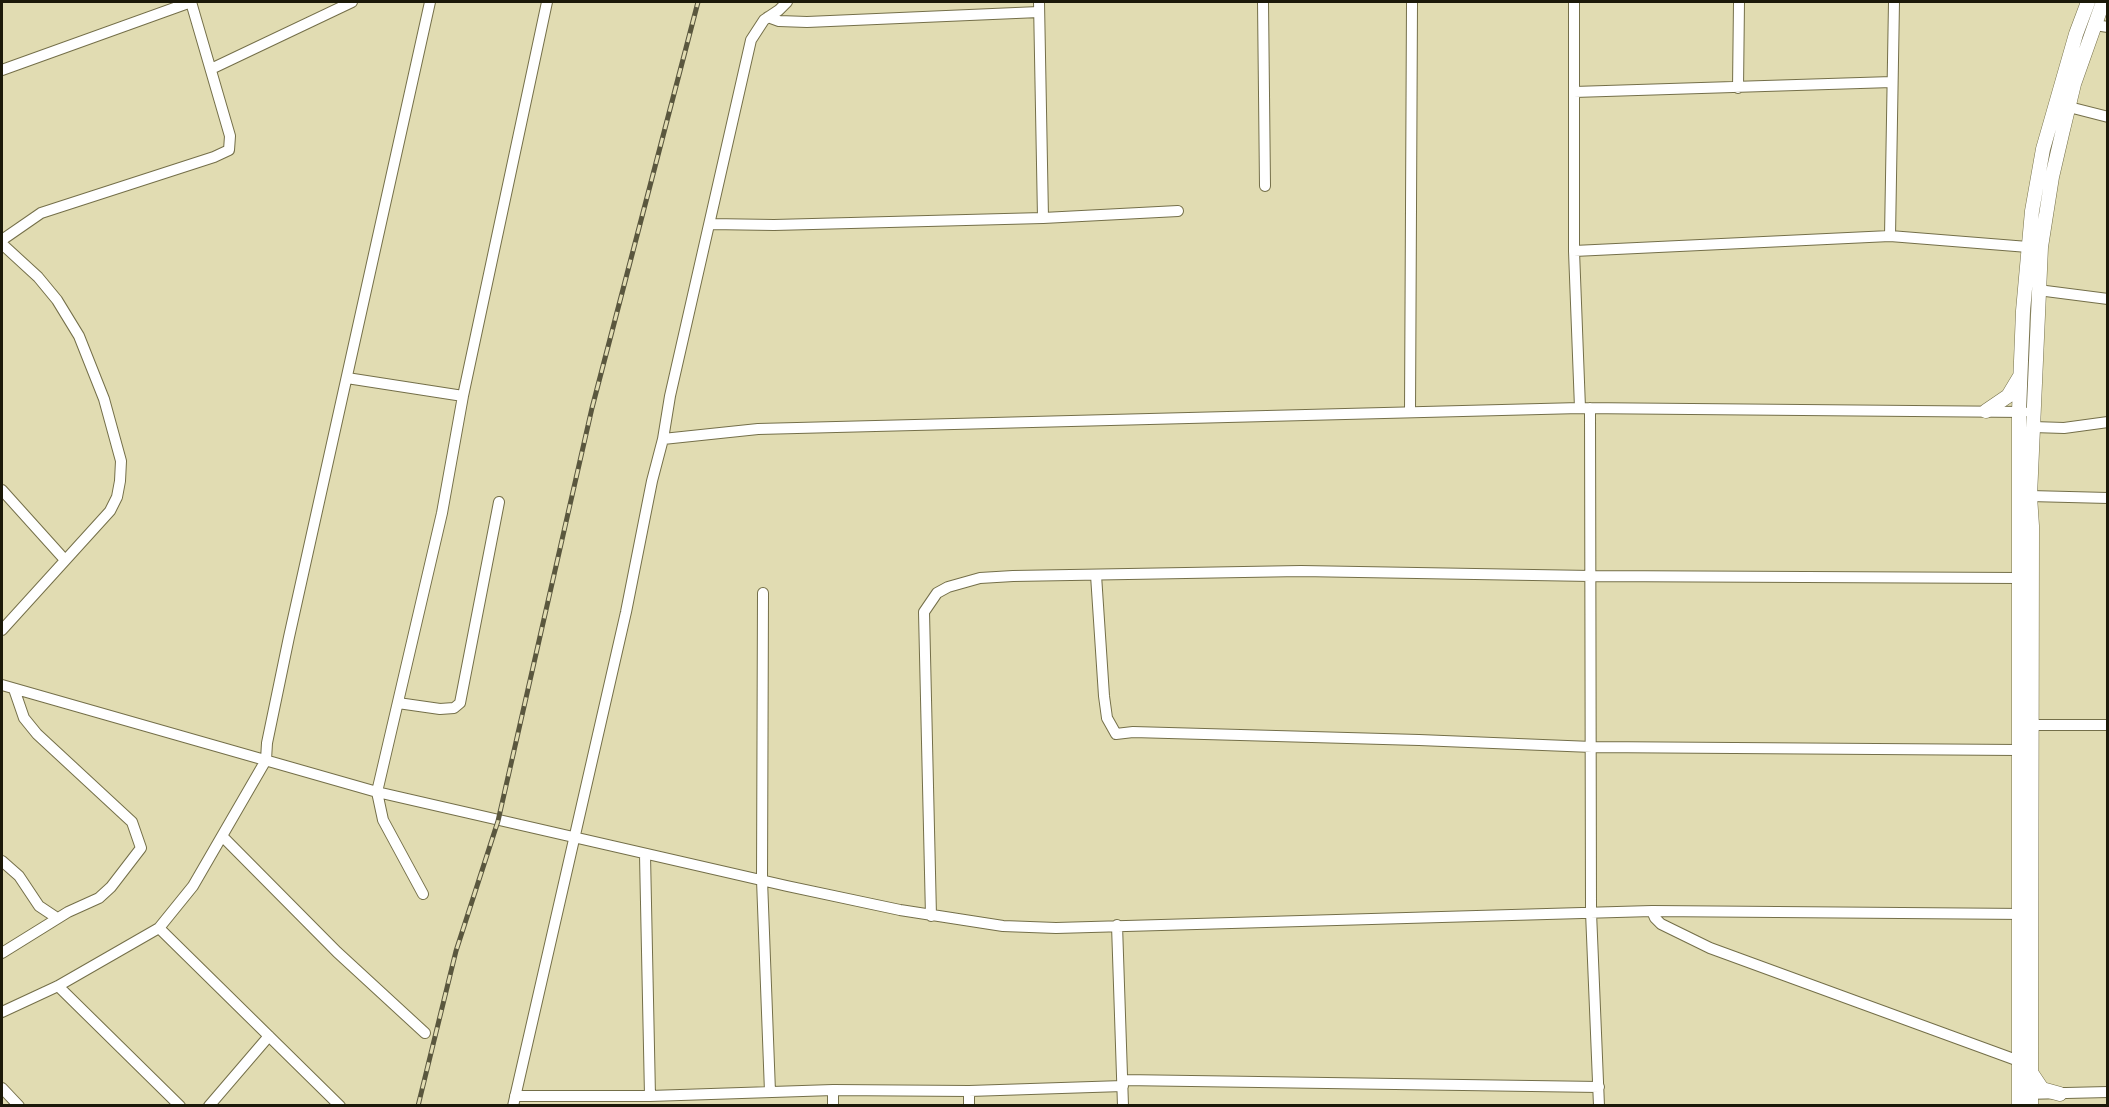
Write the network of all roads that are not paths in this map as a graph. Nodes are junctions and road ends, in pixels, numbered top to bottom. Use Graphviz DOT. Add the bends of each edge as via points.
graph roads {
  1 [pos="191,2"];
  2 [pos="352,2"];
  3 [pos="430,2"];
  4 [pos="547,2"];
  5 [pos="787,2"];
  6 [pos="1263,2"];
  7 [pos="1412,2"];
  8 [pos="1574,2"];
  9 [pos="1739,2"];
  10 [pos="1894,2"];
  11 [pos="2088,2"];
  12 [pos="2103,2"];
  13 [pos="1039,7"];
  14 [pos="768,17"];
  15 [pos="2101,26"];
  16 [pos="211,69"];
  17 [pos="2,70"];
  18 [pos="1892,82"];
  19 [pos="1738,88"];
  20 [pos="1574,92"];
  21 [pos="2069,107"];
  22 [pos="2108,117"];
  23 [pos="1265,186"];
  24 [pos="1178,211"];
  25 [pos="1043,218"];
  26 [pos="710,224"];
  27 [pos="1890,236"];
  28 [pos="2,242"];
  29 [pos="2028,247"];
  30 [pos="1574,251"];
  31 [pos="2038,290"];
  32 [pos="2108,299"];
  33 [pos="2021,375"];
  34 [pos="347,378"];
  35 [pos="463,396"];
  36 [pos="1585,408"];
  37 [pos="1986,411"];
  38 [pos="1410,412"];
  39 [pos="2026,412"];
  40 [pos="2108,422"];
  41 [pos="2033,427"];
  42 [pos="663,438"];
  43 [pos="2,490"];
  44 [pos="2030,496"];
  45 [pos="2108,498"];
  46 [pos="499,502"];
  47 [pos="65,560"];
  48 [pos="1096,575"];
  49 [pos="1592,576"];
  50 [pos="2019,578"];
  51 [pos="763,593"];
  52 [pos="2,630"];
  53 [pos="2,685"];
  54 [pos="14,689"];
  55 [pos="398,703"];
  56 [pos="2032,725"];
  57 [pos="2108,725"];
  58 [pos="1592,747"];
  59 [pos="2018,750"];
  60 [pos="266,760"];
  61 [pos="377,792"];
  62 [pos="222,836"];
  63 [pos="573,838"];
  64 [pos="645,855"];
  65 [pos="2,861"];
  66 [pos="762,880"];
  67 [pos="423,894"];
  68 [pos="1652,911"];
  69 [pos="1591,912"];
  70 [pos="2025,914"];
  71 [pos="932,916"];
  72 [pos="57,918"];
  73 [pos="1117,926"];
  74 [pos="159,928"];
  75 [pos="2,952"];
  76 [pos="58,986"];
  77 [pos="2,1012"];
  78 [pos="425,1033"];
  79 [pos="269,1036"];
  80 [pos="2019,1061"];
  81 [pos="2031,1073"];
  82 [pos="1123,1083"];
  83 [pos="1599,1087"];
  84 [pos="2,1089"];
  85 [pos="833,1090"];
  86 [pos="969,1091"];
  87 [pos="770,1092"];
  88 [pos="2108,1092"];
  89 [pos="2060,1094"];
  90 [pos="650,1096"];
  91 [pos="2025,1100"];
  92 [pos="514,1101"];
  93 [pos="19,1106"];
  94 [pos="180,1106"];
  95 [pos="209,1106"];
  96 [pos="340,1106"];
  97 [pos="833,1106"];
  98 [pos="969,1106"];
  99 [pos="1123,1106"];
  100 [pos="1599,1106"];
  1 -- 16 [label="street"];
  1 -- 17 [label="street"];
  2 -- 16 [label="street"];
  3 -- 34 [label="street"];
  4 -- 35 [label="street"];
  5 -- 14 [label="street"];
  6 -- 23 [label="street"];
  7 -- 38 [label="street"];
  8 -- 20 [label="street"];
  9 -- 19 [label="street"];
  10 -- 18 [label="street"];
  11 -- 29 [label="main road" via="2043,149"];
  12 -- 15 [label="main road"];
  13 -- 14 [label="street" via="807,22"];
  13 -- 25 [label="street"];
  14 -- 26 [label="street" via="751,40"];
  15 -- 21 [label="main road" via="2074,84"];
  16 -- 28 [label="street" via="230,136 229,150 41,213"];
  18 -- 19 [label="street"];
  18 -- 27 [label="street"];
  19 -- 20 [label="street"];
  20 -- 30 [label="street"];
  21 -- 22 [label="street"];
  21 -- 31 [label="main road" via="2052,177"];
  24 -- 25 [label="street"];
  25 -- 26 [label="street"];
  26 -- 42 [label="street"];
  27 -- 29 [label="street"];
  27 -- 30 [label="street"];
  28 -- 47 [label="street" via="57,300 79,336 104,399 121,461 117,497 110,511"];
  29 -- 33 [label="main road"];
  30 -- 36 [label="street"];
  31 -- 32 [label="street"];
  31 -- 39 [label="main road"];
  33 -- 37 [label="main road" via="2008,396"];
  33 -- 39 [label="main road"];
  34 -- 35 [label="street"];
  34 -- 60 [label="street"];
  35 -- 55 [label="street" via="442,513"];
  36 -- 37 [label="street"];
  36 -- 38 [label="street"];
  36 -- 49 [label="street"];
  37 -- 39 [label="street"];
  38 -- 42 [label="street" via="758,429"];
  39 -- 41 [label="main road"];
  39 -- 50 [label="main road"];
  40 -- 41 [label="street" via="2064,428"];
  41 -- 44 [label="main road"];
  42 -- 63 [label="street"];
  43 -- 47 [label="street"];
  44 -- 45 [label="street"];
  44 -- 56 [label="main road"];
  46 -- 55 [label="street" via="460,703 454,708 440,709"];
  47 -- 52 [label="street"];
  48 -- 49 [label="street" via="1301,571"];
  48 -- 58 [label="street" via="1104,696 1107,718 1116,734"];
  48 -- 71 [label="street" via="981,578 941,590 924,612"];
  49 -- 50 [label="street"];
  49 -- 58 [label="street"];
  50 -- 59 [label="main road"];
  51 -- 66 [label="street"];
  53 -- 54 [label="street"];
  54 -- 60 [label="street"];
  54 -- 72 [label="street" via="24,718 132,822 141,848 99,898"];
  55 -- 61 [label="street"];
  56 -- 57 [label="street"];
  56 -- 70 [label="main road"];
  58 -- 59 [label="street"];
  58 -- 69 [label="street"];
  59 -- 70 [label="main road"];
  60 -- 61 [label="street"];
  60 -- 62 [label="street"];
  61 -- 63 [label="street"];
  61 -- 67 [label="street" via="383,820"];
  62 -- 74 [label="street" via="193,886"];
  62 -- 78 [label="street" via="337,952"];
  63 -- 64 [label="street"];
  63 -- 92 [label="street"];
  64 -- 66 [label="street"];
  64 -- 90 [label="street"];
  65 -- 72 [label="street" via="19,876 39,906"];
  66 -- 71 [label="street"];
  66 -- 87 [label="street"];
  68 -- 69 [label="street"];
  68 -- 70 [label="street"];
  68 -- 80 [label="street" via="1661,924 1710,948"];
  69 -- 73 [label="street"];
  69 -- 83 [label="street"];
  70 -- 80 [label="main road"];
  70 -- 81 [label="main road"];
  71 -- 73 [label="street" via="1003,926"];
  72 -- 75 [label="street"];
  73 -- 82 [label="street"];
  74 -- 76 [label="street"];
  74 -- 79 [label="street"];
  76 -- 77 [label="street"];
  76 -- 94 [label="street"];
  79 -- 95 [label="street"];
  79 -- 96 [label="street"];
  80 -- 91 [label="main road"];
  81 -- 89 [label="main road" via="2042,1089"];
  81 -- 91 [label="main road"];
  82 -- 83 [label="street"];
  82 -- 86 [label="street"];
  82 -- 99 [label="street"];
  83 -- 100 [label="street"];
  84 -- 93 [label="street"];
  85 -- 86 [label="street"];
  85 -- 87 [label="street"];
  85 -- 97 [label="street"];
  86 -- 98 [label="street"];
  87 -- 90 [label="street"];
  88 -- 89 [label="street"];
  89 -- 91 [label="street"];
  90 -- 92 [label="street"];
}
